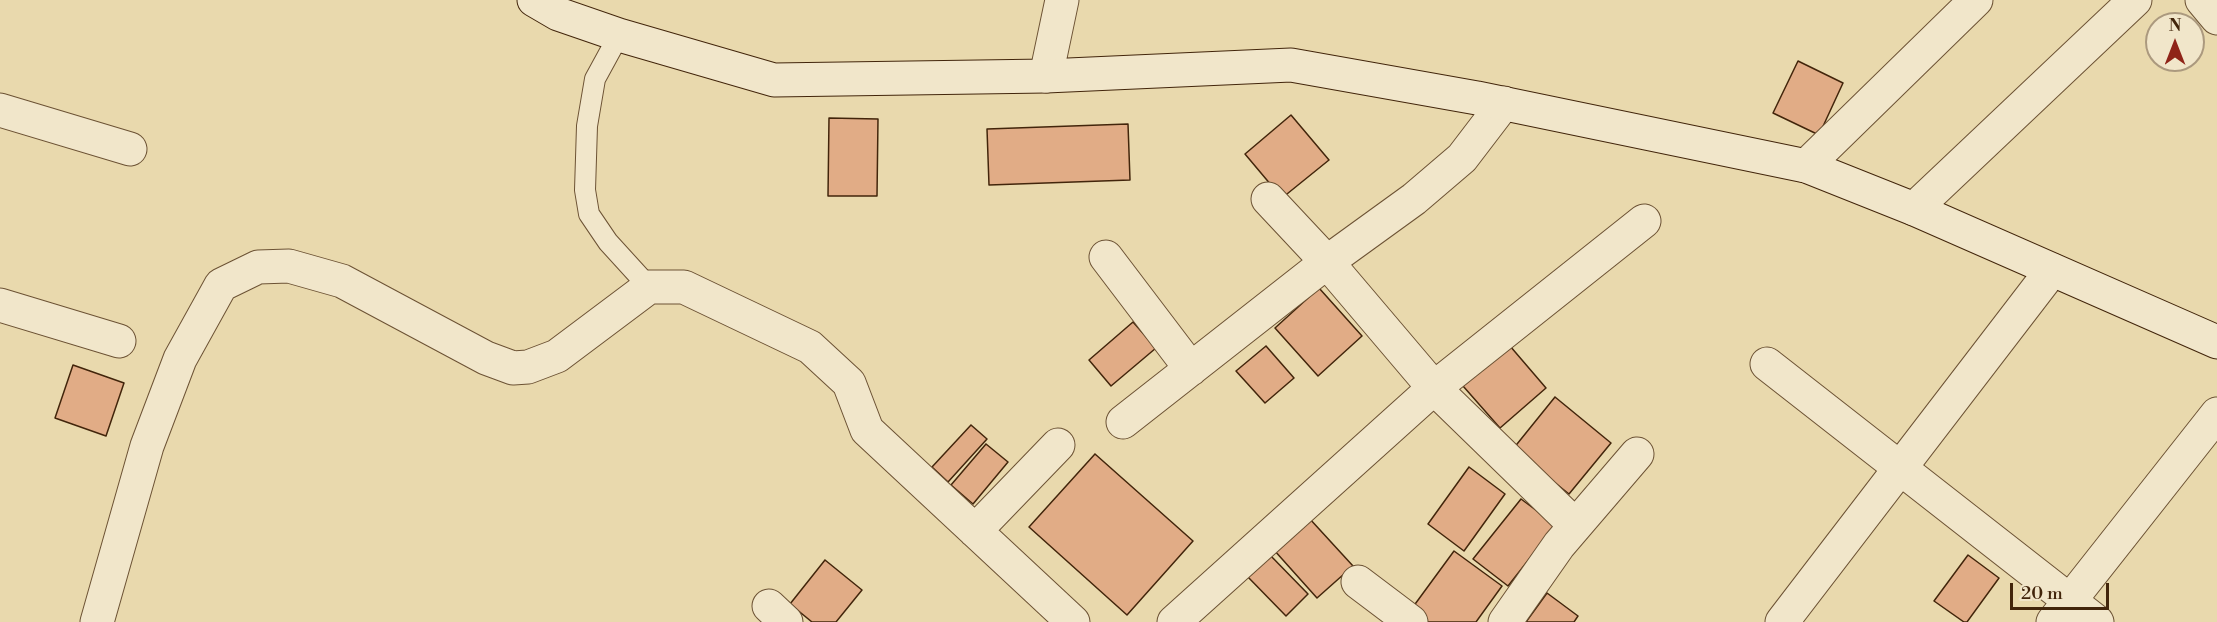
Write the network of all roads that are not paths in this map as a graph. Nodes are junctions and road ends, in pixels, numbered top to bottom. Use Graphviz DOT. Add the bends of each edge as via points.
graph roads {
  1 [pos="534,0"];
  2 [pos="1062,0"];
  3 [pos="1976,0"];
  4 [pos="2135,0"];
  5 [pos="2202,0"];
  6 [pos="2217,18"];
  7 [pos="619,35"];
  8 [pos="1046,76"];
  9 [pos="1504,103"];
  10 [pos="0,110"];
  11 [pos="130,149"];
  12 [pos="1806,166"];
  13 [pos="1268,200"];
  14 [pos="1914,209"];
  15 [pos="1644,221"];
  16 [pos="1106,257"];
  17 [pos="1327,262"];
  18 [pos="2052,270"];
  19 [pos="648,287"];
  20 [pos="0,304"];
  21 [pos="119,341"];
  22 [pos="2217,342"];
  23 [pos="1767,364"];
  24 [pos="1191,369"];
  25 [pos="1434,388"];
  26 [pos="2217,414"];
  27 [pos="1123,422"];
  28 [pos="1058,446"];
  29 [pos="1637,454"];
  30 [pos="1900,468"];
  31 [pos="1575,525"];
  32 [pos="975,531"];
  33 [pos="1358,582"];
  34 [pos="2061,611"];
  35 [pos="97,622"];
  36 [pos="1073,622"];
  37 [pos="1174,622"];
  38 [pos="1411,622"];
  39 [pos="1505,622"];
  40 [pos="1782,622"];
  41 [pos="2097,622"];
  1 -- 7 [label="street" via="558,14"];
  2 -- 8 [label="street"];
  3 -- 12 [label="street"];
  4 -- 14 [label="street"];
  5 -- 6 [label="street"];
  7 -- 8 [label="street" via="774,80"];
  7 -- 19 [label="lane" via="596,79 587,126 585,190 589,214"];
  8 -- 9 [label="street" via="1291,65"];
  9 -- 12 [label="street"];
  9 -- 17 [label="street" via="1462,158 1414,199"];
  10 -- 11 [label="street"];
  12 -- 14 [label="street"];
  13 -- 17 [label="street"];
  14 -- 18 [label="street"];
  15 -- 25 [label="street"];
  16 -- 24 [label="street"];
  17 -- 24 [label="street"];
  17 -- 25 [label="street"];
  18 -- 22 [label="street"];
  18 -- 30 [label="street"];
  19 -- 32 [label="street" via="684,287 810,347 849,383 867,430"];
  19 -- 35 [label="street" via="557,356 513,368 486,358 342,281 290,266 258,267 221,285 180,359 147,446"];
  20 -- 21 [label="street"];
  23 -- 30 [label="street"];
  24 -- 27 [label="street"];
  25 -- 31 [label="street"];
  25 -- 37 [label="street"];
  26 -- 34 [label="street"];
  28 -- 32 [label="street"];
  29 -- 31 [label="street"];
  30 -- 34 [label="street"];
  30 -- 40 [label="street"];
  31 -- 39 [label="street"];
  32 -- 36 [label="street"];
  33 -- 38 [label="street"];
  34 -- 41 [label="street"];
}
